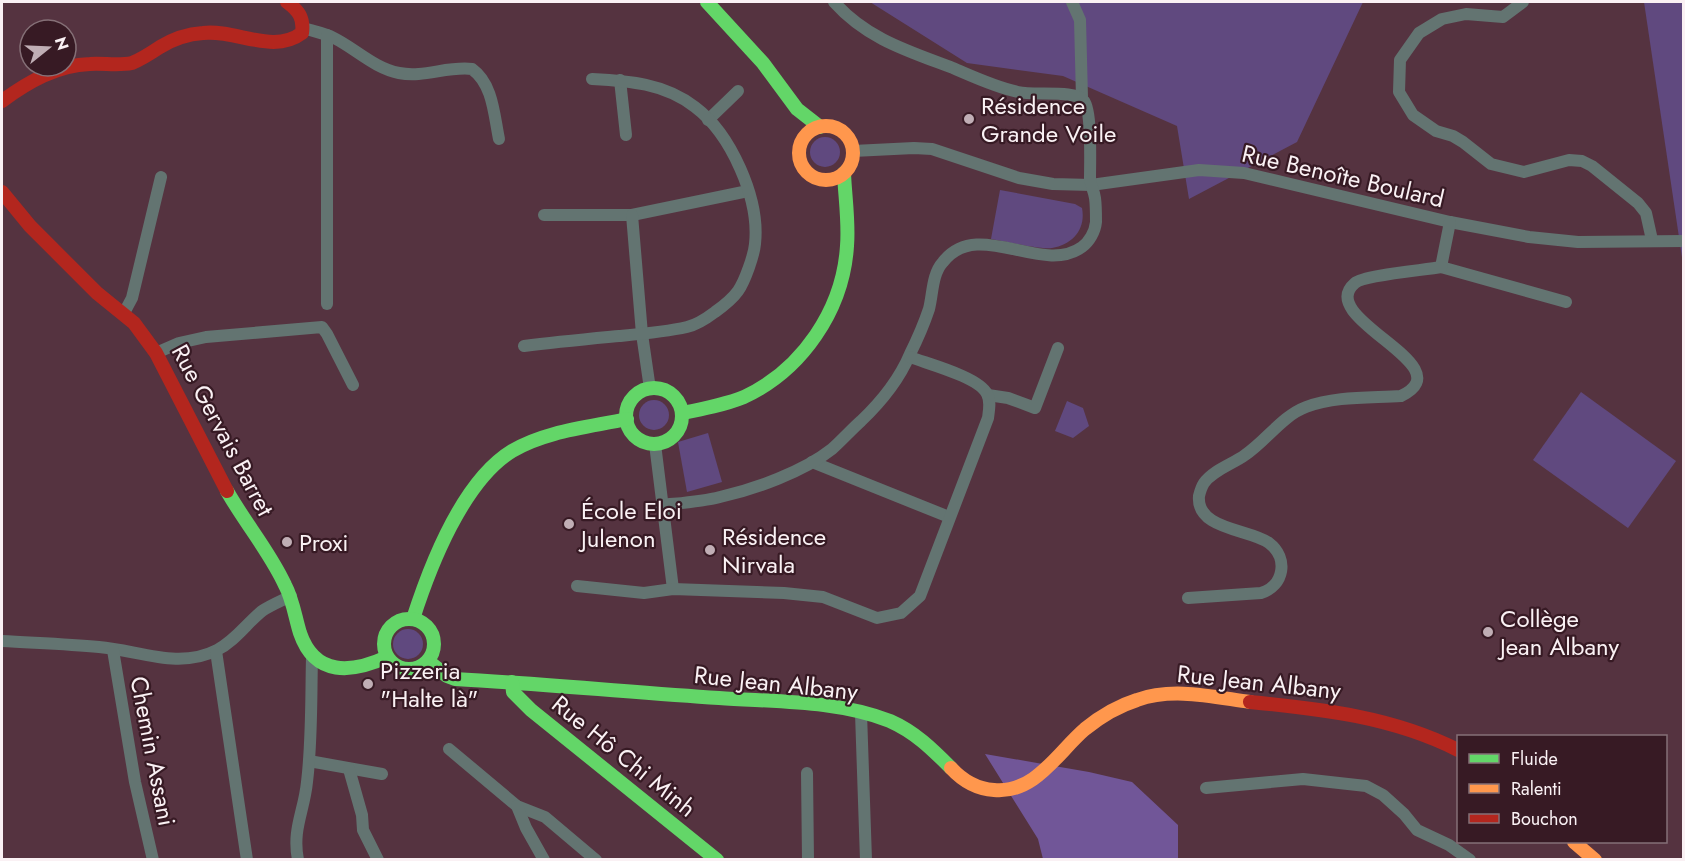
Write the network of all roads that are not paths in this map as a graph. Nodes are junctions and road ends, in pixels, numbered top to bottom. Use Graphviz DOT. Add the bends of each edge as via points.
graph roads {
  1 [pos="287,2"];
  2 [pos="707,2"];
  3 [pos="834,2"];
  4 [pos="1072,2"];
  5 [pos="1523,2"];
  6 [pos="303,28"];
  7 [pos="327,35"];
  8 [pos="592,79"];
  9 [pos="620,80"];
  10 [pos="738,92"];
  11 [pos="1082,98"];
  12 [pos="2,100"];
  13 [pos="797,109"];
  14 [pos="708,120"];
  15 [pos="820,127"];
  16 [pos="807,134"];
  17 [pos="626,135"];
  18 [pos="499,139"];
  19 [pos="853,151"];
  20 [pos="844,173"];
  21 [pos="161,177"];
  22 [pos="829,180"];
  23 [pos="1090,185"];
  24 [pos="748,191"];
  25 [pos="2,192"];
  26 [pos="847,212"];
  27 [pos="544,215"];
  28 [pos="632,215"];
  29 [pos="1450,222"];
  30 [pos="1652,240"];
  31 [pos="1683,241"];
  32 [pos="1441,267"];
  33 [pos="1566,302"];
  34 [pos="327,304"];
  35 [pos="124,314"];
  36 [pos="642,334"];
  37 [pos="524,346"];
  38 [pos="1058,348"];
  39 [pos="156,353"];
  40 [pos="910,357"];
  41 [pos="353,385"];
  42 [pos="650,389"];
  43 [pos="988,395"];
  44 [pos="682,413"];
  45 [pos="627,419"];
  46 [pos="655,444"];
  47 [pos="812,462"];
  48 [pos="661,505"];
  49 [pos="949,517"];
  50 [pos="577,586"];
  51 [pos="673,589"];
  52 [pos="291,596"];
  53 [pos="1188,598"];
  54 [pos="413,620"];
  55 [pos="2,641"];
  56 [pos="113,650"];
  57 [pos="216,651"];
  58 [pos="312,657"];
  59 [pos="387,657"];
  60 [pos="428,661"];
  61 [pos="512,682"];
  62 [pos="861,713"];
  63 [pos="449,749"];
  64 [pos="1457,750"];
  65 [pos="309,761"];
  66 [pos="349,769"];
  67 [pos="807,772"];
  68 [pos="382,774"];
  69 [pos="1206,788"];
  70 [pos="517,806"];
  71 [pos="1575,843"];
  72 [pos="153,860"];
  73 [pos="247,860"];
  74 [pos="298,860"];
  75 [pos="378,860"];
  76 [pos="544,860"];
  77 [pos="596,860"];
  78 [pos="717,860"];
  79 [pos="807,860"];
  80 [pos="866,860"];
  81 [pos="1470,860"];
  82 [pos="1595,860"];
  1 -- 6 [label="main road" via="300,12"];
  2 -- 13 [label="main road" via="763,63"];
  3 -- 11 [label="street" via="883,41 993,84 1021,93 1071,93"];
  4 -- 11 [label="street" via="1080,20"];
  5 -- 30 [label="street" via="1503,17 1466,14 1442,19 1419,33 1400,60 1399,92 1413,115 1436,131 1463,142 1491,164 1524,172 1569,159 1592,166 1638,203 1646,213"];
  6 -- 7 [label="street"];
  6 -- 12 [label="main road" via="297,39 285,42 214,32 184,36 129,63 84,64 56,70"];
  7 -- 18 [label="street" via="399,73 472,69 489,93"];
  7 -- 34 [label="street"];
  8 -- 9 [label="street"];
  9 -- 14 [label="street" via="664,89 695,107"];
  9 -- 17 [label="street"];
  10 -- 14 [label="street"];
  11 -- 23 [label="street" via="1088,115"];
  13 -- 15 [label="main road"];
  13 -- 16 [label="main road"];
  14 -- 24 [label="street" via="736,159"];
  15 -- 16 [label="main road"];
  15 -- 19 [label="main road" via="842,131"];
  16 -- 22 [label="main road" via="800,148 802,164 813,176"];
  19 -- 20 [label="main road"];
  19 -- 23 [label="street, Rue Benoîte Boulard" via="932,149 1019,178"];
  20 -- 22 [label="main road"];
  20 -- 26 [label="main road"];
  21 -- 35 [label="street" via="132,298"];
  22 -- 26 [label="main road"];
  23 -- 29 [label="street, Rue Benoîte Boulard" via="1199,170 1244,172"];
  23 -- 40 [label="street" via="1095,198 1096,225 1089,243 1074,253 1056,257 973,245 956,250 942,262"];
  24 -- 28 [label="street"];
  24 -- 36 [label="street" via="755,244 738,291 689,327"];
  25 -- 35 [label="main road, Rue Gervais Barret" via="97,293"];
  26 -- 44 [label="main road" via="846,253 838,293 827,319 805,352 781,375 752,393 728,404"];
  27 -- 28 [label="street"];
  28 -- 36 [label="street"];
  29 -- 30 [label="street, Rue Benoîte Boulard" via="1578,242"];
  29 -- 32 [label="street"];
  30 -- 31 [label="street, Rue Benoîte Boulard"];
  32 -- 33 [label="street"];
  32 -- 53 [label="street" via="1356,281 1349,290 1349,304 1357,317 1410,361 1417,382 1411,391 1401,396 1326,402 1304,408 1204,483 1199,494 1204,513 1215,523 1269,543 1275,549 1282,571 1277,585 1262,593"];
  35 -- 39 [label="main road, Rue Gervais Barret"];
  36 -- 37 [label="street"];
  36 -- 42 [label="street"];
  38 -- 43 [label="street" via="1035,408"];
  39 -- 41 [label="street" via="206,337 322,327"];
  39 -- 52 [label="main road, Rue Gervais Barret" via="218,474"];
  40 -- 43 [label="street" via="976,382"];
  40 -- 47 [label="street" via="876,407 832,449"];
  42 -- 44 [label="main road" via="675,397"];
  42 -- 45 [label="main road" via="635,396"];
  43 -- 49 [label="street" via="988,418"];
  44 -- 46 [label="main road" via="672,438"];
  45 -- 46 [label="main road" via="633,434"];
  45 -- 54 [label="main road" via="546,438 511,452 489,471 450,528"];
  46 -- 48 [label="street"];
  47 -- 48 [label="street" via="771,481 718,498"];
  47 -- 49 [label="street"];
  48 -- 51 [label="street"];
  49 -- 51 [label="street" via="920,596 901,613 889,617 877,618 823,597"];
  50 -- 51 [label="street" via="644,593"];
  52 -- 57 [label="street" via="261,612"];
  52 -- 58 [label="main road, Rue Gervais Barret"];
  54 -- 59 [label="main road" via="397,622 386,633"];
  54 -- 60 [label="main road" via="431,632 434,647"];
  55 -- 56 [label="street"];
  56 -- 57 [label="street" via="182,659"];
  56 -- 72 [label="street, Chemin Assani" via="135,782"];
  57 -- 73 [label="street"];
  58 -- 59 [label="main road" via="325,665 352,669"];
  58 -- 65 [label="street"];
  59 -- 60 [label="main road" via="407,669"];
  60 -- 61 [label="main road, Rue Jean Albany" via="455,679"];
  61 -- 62 [label="main road, Rue Jean Albany"];
  61 -- 78 [label="main road, Rue Hô Chi Minh" via="513,692 531,710"];
  62 -- 64 [label="main road, Rue Jean Albany" via="906,729 970,785 1007,791 1047,768 1086,729 1109,713 1134,700 1163,694 1362,715 1424,733"];
  62 -- 80 [label="street"];
  63 -- 70 [label="street"];
  65 -- 66 [label="street"];
  65 -- 74 [label="street" via="305,804 295,838"];
  66 -- 68 [label="street"];
  66 -- 75 [label="street" via="363,830"];
  67 -- 79 [label="street"];
  69 -- 81 [label="street" via="1303,779 1365,786 1383,795 1417,830"];
  70 -- 76 [label="street"];
  70 -- 77 [label="street" via="545,818"];
  71 -- 82 [label="main road"];
}
